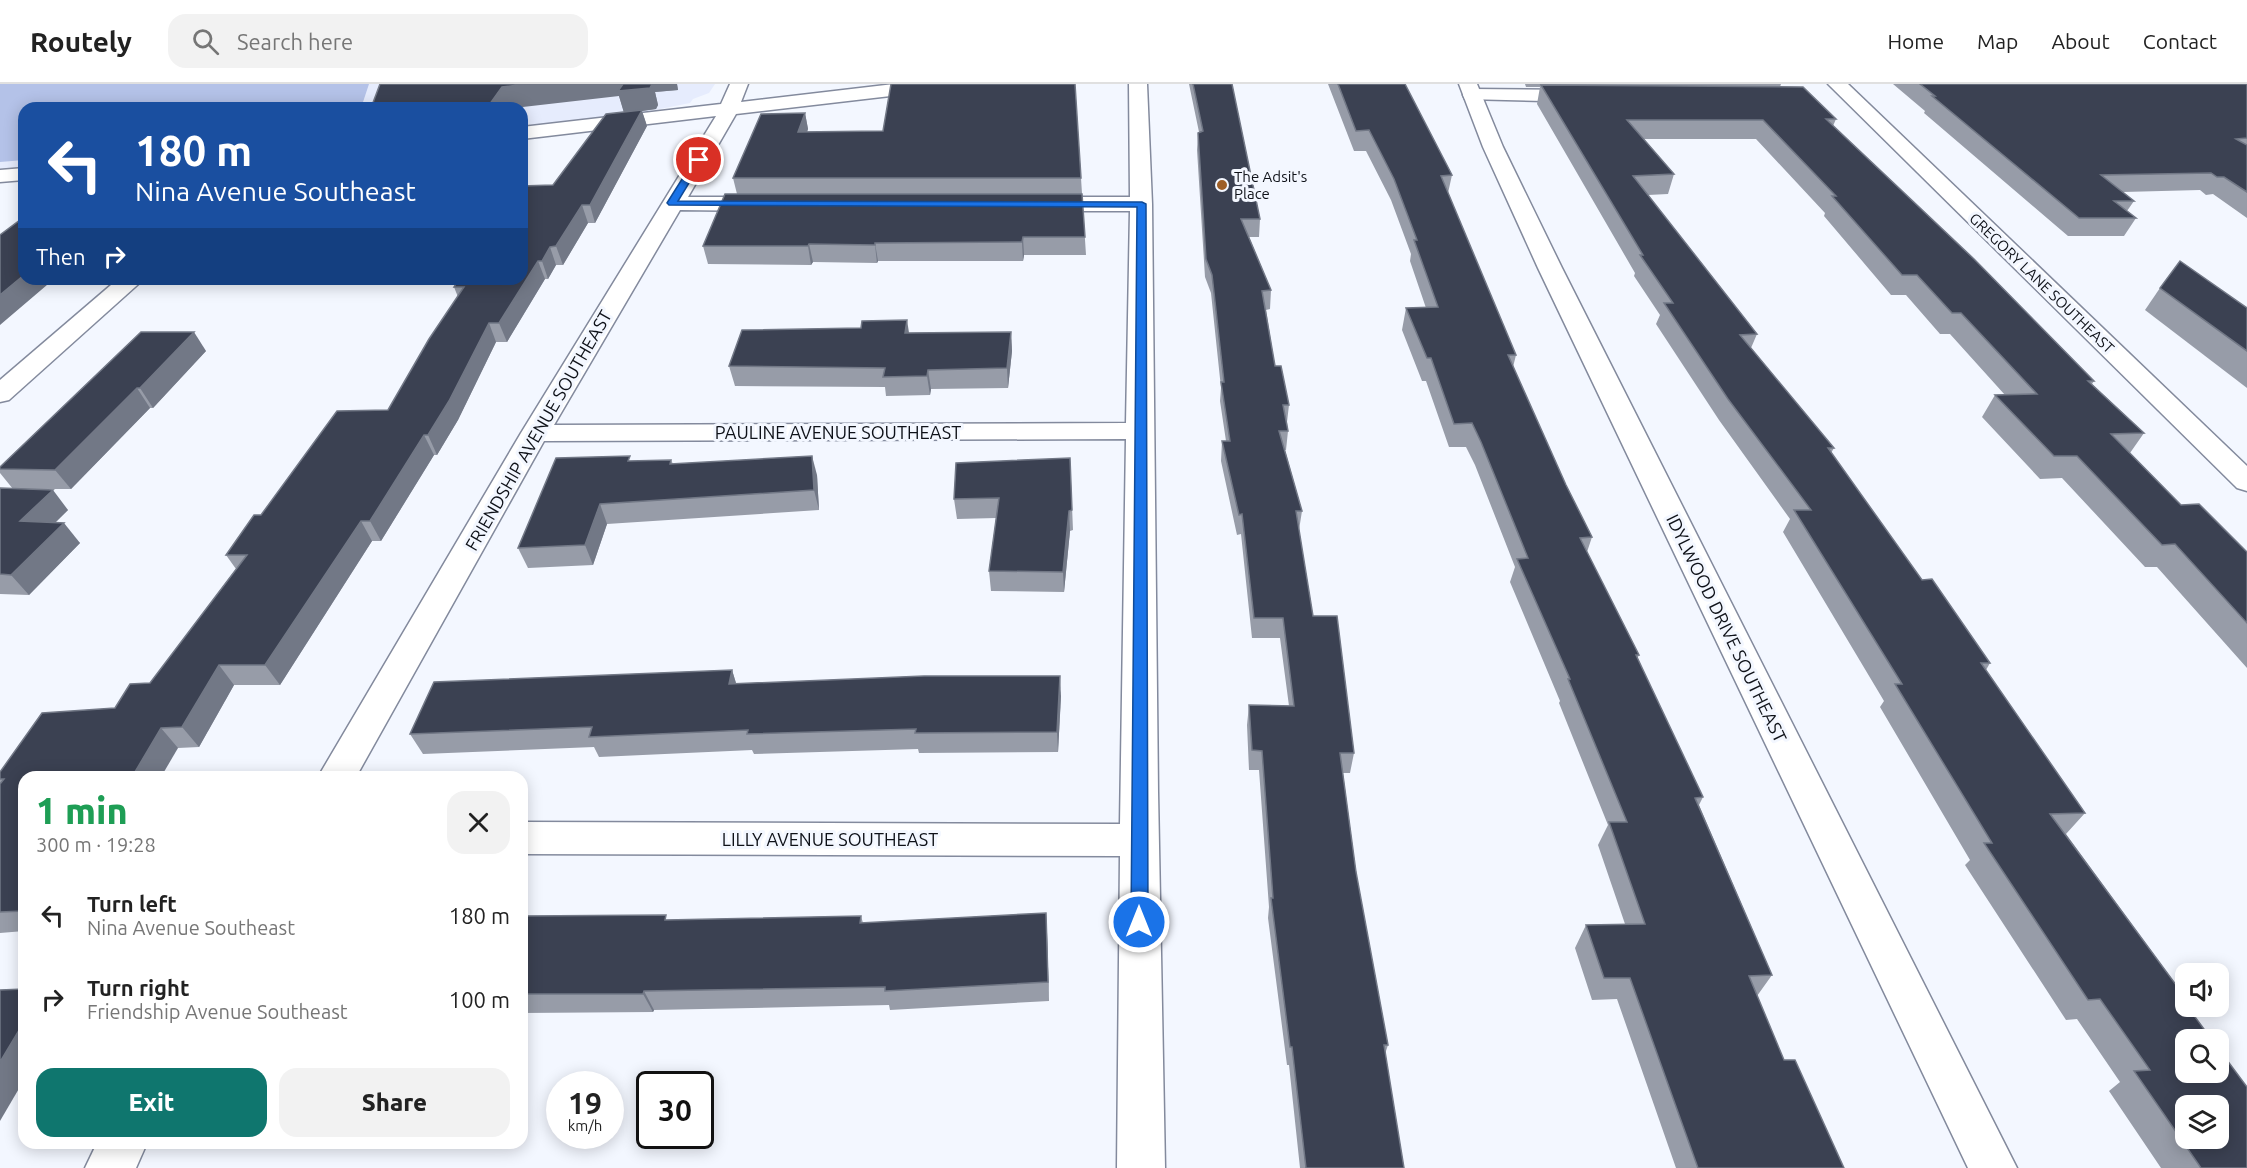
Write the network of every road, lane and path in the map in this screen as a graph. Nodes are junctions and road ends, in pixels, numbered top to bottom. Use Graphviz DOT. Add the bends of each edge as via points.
graph roads {
  1 [pos="942,84"];
  2 [pos="1138,84"];
  3 [pos="1470,90"];
  4 [pos="1836,93"];
  5 [pos="734,96"];
  6 [pos="1598,96"];
  7 [pos="528,132"];
  8 [pos="18,175"];
  9 [pos="0,177"];
  10 [pos="672,203"];
  11 [pos="784,204"];
  12 [pos="1022,204"];
  13 [pos="1142,204"];
  14 [pos="125,285"];
  15 [pos="0,394"];
  16 [pos="1141,431"];
  17 [pos="535,433"];
  18 [pos="2247,482"];
  19 [pos="340,771"];
  20 [pos="528,838"];
  21 [pos="1139,840"];
  22 [pos="120,1149"];
  23 [pos="109,1168"];
  24 [pos="1141,1168"];
  25 [pos="1993,1168"];
  1 -- 5 [label="street"];
  2 -- 13 [label="street"];
  3 -- 6 [label="street"];
  3 -- 25 [label="street, IDYLWOOD DRIVE SOUTHEAST" via="1550,268"];
  4 -- 18 [label="street, GREGORY LANE SOUTHEAST"];
  5 -- 7 [label="street"];
  5 -- 10 [label="street, FRIENDSHIP AVENUE SOUTHEAST"];
  8 -- 9 [label="street"];
  10 -- 11 [label="street"];
  10 -- 17 [label="street, FRIENDSHIP AVENUE SOUTHEAST"];
  12 -- 13 [label="street"];
  13 -- 16 [label="street"];
  14 -- 15 [label="street"];
  16 -- 17 [label="street, PAULINE AVENUE SOUTHEAST"];
  16 -- 21 [label="street"];
  17 -- 19 [label="street, FRIENDSHIP AVENUE SOUTHEAST"];
  20 -- 21 [label="street, LILLY AVENUE SOUTHEAST"];
  21 -- 24 [label="street"];
  22 -- 23 [label="street"];
}
